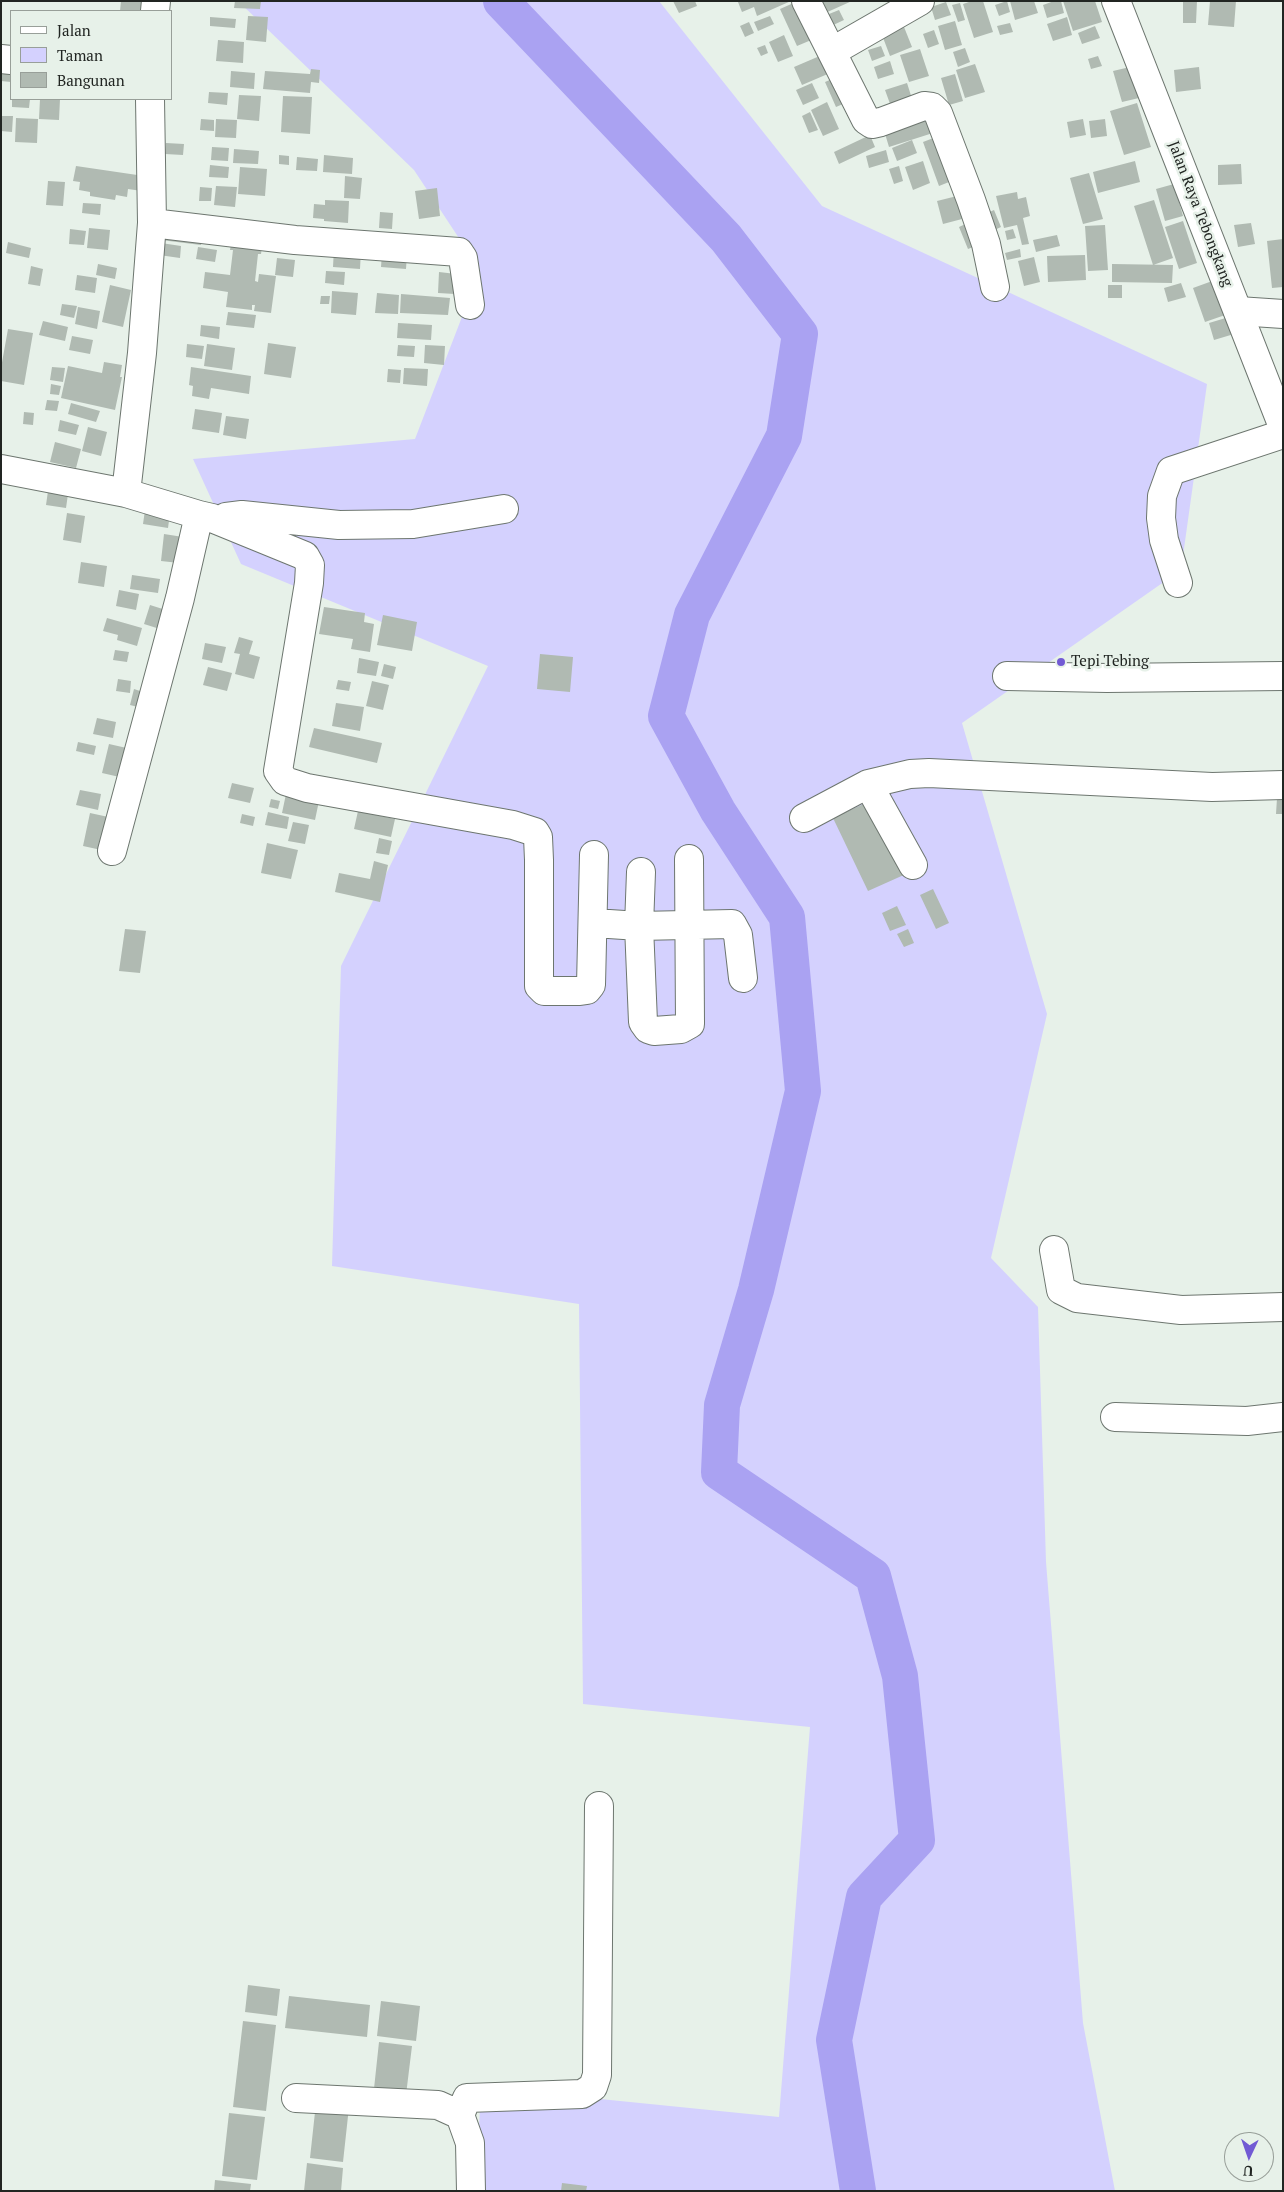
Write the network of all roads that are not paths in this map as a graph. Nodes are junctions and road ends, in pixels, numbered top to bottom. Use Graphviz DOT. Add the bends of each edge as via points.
graph roads {
  1 [pos="806,1"];
  2 [pos="920,1"];
  3 [pos="1116,1"];
  4 [pos="833,51"];
  5 [pos="150,100"];
  6 [pos="152,223"];
  7 [pos="995,288"];
  8 [pos="470,305"];
  9 [pos="1238,311"];
  10 [pos="1283,314"];
  11 [pos="1283,427"];
  12 [pos="1283,434"];
  13 [pos="1,469"];
  14 [pos="126,493"];
  15 [pos="504,510"];
  16 [pos="205,516"];
  17 [pos="1178,584"];
  18 [pos="1007,676"];
  19 [pos="1283,676"];
  20 [pos="868,784"];
  21 [pos="1283,785"];
  22 [pos="804,818"];
  23 [pos="112,851"];
  24 [pos="594,854"];
  25 [pos="689,859"];
  26 [pos="913,865"];
  27 [pos="641,872"];
  28 [pos="594,923"];
  29 [pos="639,926"];
  30 [pos="688,926"];
  31 [pos="744,978"];
  32 [pos="1054,1250"];
  33 [pos="1283,1307"];
  34 [pos="1115,1417"];
  35 [pos="1283,1417"];
  36 [pos="599,1806"];
  37 [pos="296,2098"];
  38 [pos="460,2115"];
  39 [pos="471,2191"];
  1 -- 4 [label="street"];
  2 -- 4 [label="street"];
  3 -- 9 [label="street, Jalan Raya Tebongkang"];
  4 -- 7 [label="street" via="866,120 872,124 924,106 932,106 938,113 983,235"];
  5 -- 6 [label="street"];
  6 -- 8 [label="street" via="295,240 459,252 463,258"];
  6 -- 14 [label="street" via="142,353"];
  9 -- 10 [label="street"];
  9 -- 11 [label="street, Jalan Raya Tebongkang"];
  12 -- 17 [label="street" via="1171,471 1162,496 1162,518 1164,540"];
  13 -- 14 [label="street"];
  14 -- 16 [label="street"];
  15 -- 16 [label="street" via="412,524 340,525"];
  16 -- 23 [label="street"];
  16 -- 28 [label="street" via="295,550 305,556 310,565 278,761 278,771 285,781 535,832 539,860 539,986 544,991 580,991 592,985"];
  18 -- 19 [label="street"];
  20 -- 21 [label="street" via="929,773 1212,787"];
  20 -- 22 [label="street"];
  20 -- 26 [label="street"];
  24 -- 28 [label="street"];
  25 -- 30 [label="street"];
  27 -- 29 [label="street"];
  28 -- 29 [label="street"];
  29 -- 30 [label="street"];
  29 -- 30 [label="street" via="643,1022 654,1031 681,1029 690,1024"];
  30 -- 31 [label="street" via="732,924 738,935"];
  32 -- 33 [label="street" via="1061,1290 1077,1298 1181,1310"];
  34 -- 35 [label="street" via="1247,1420"];
  36 -- 38 [label="street" via="597,2074 593,2087 582,2094 467,2098"];
  37 -- 38 [label="street" via="438,2105"];
  38 -- 39 [label="street" via="470,2143"];
}
